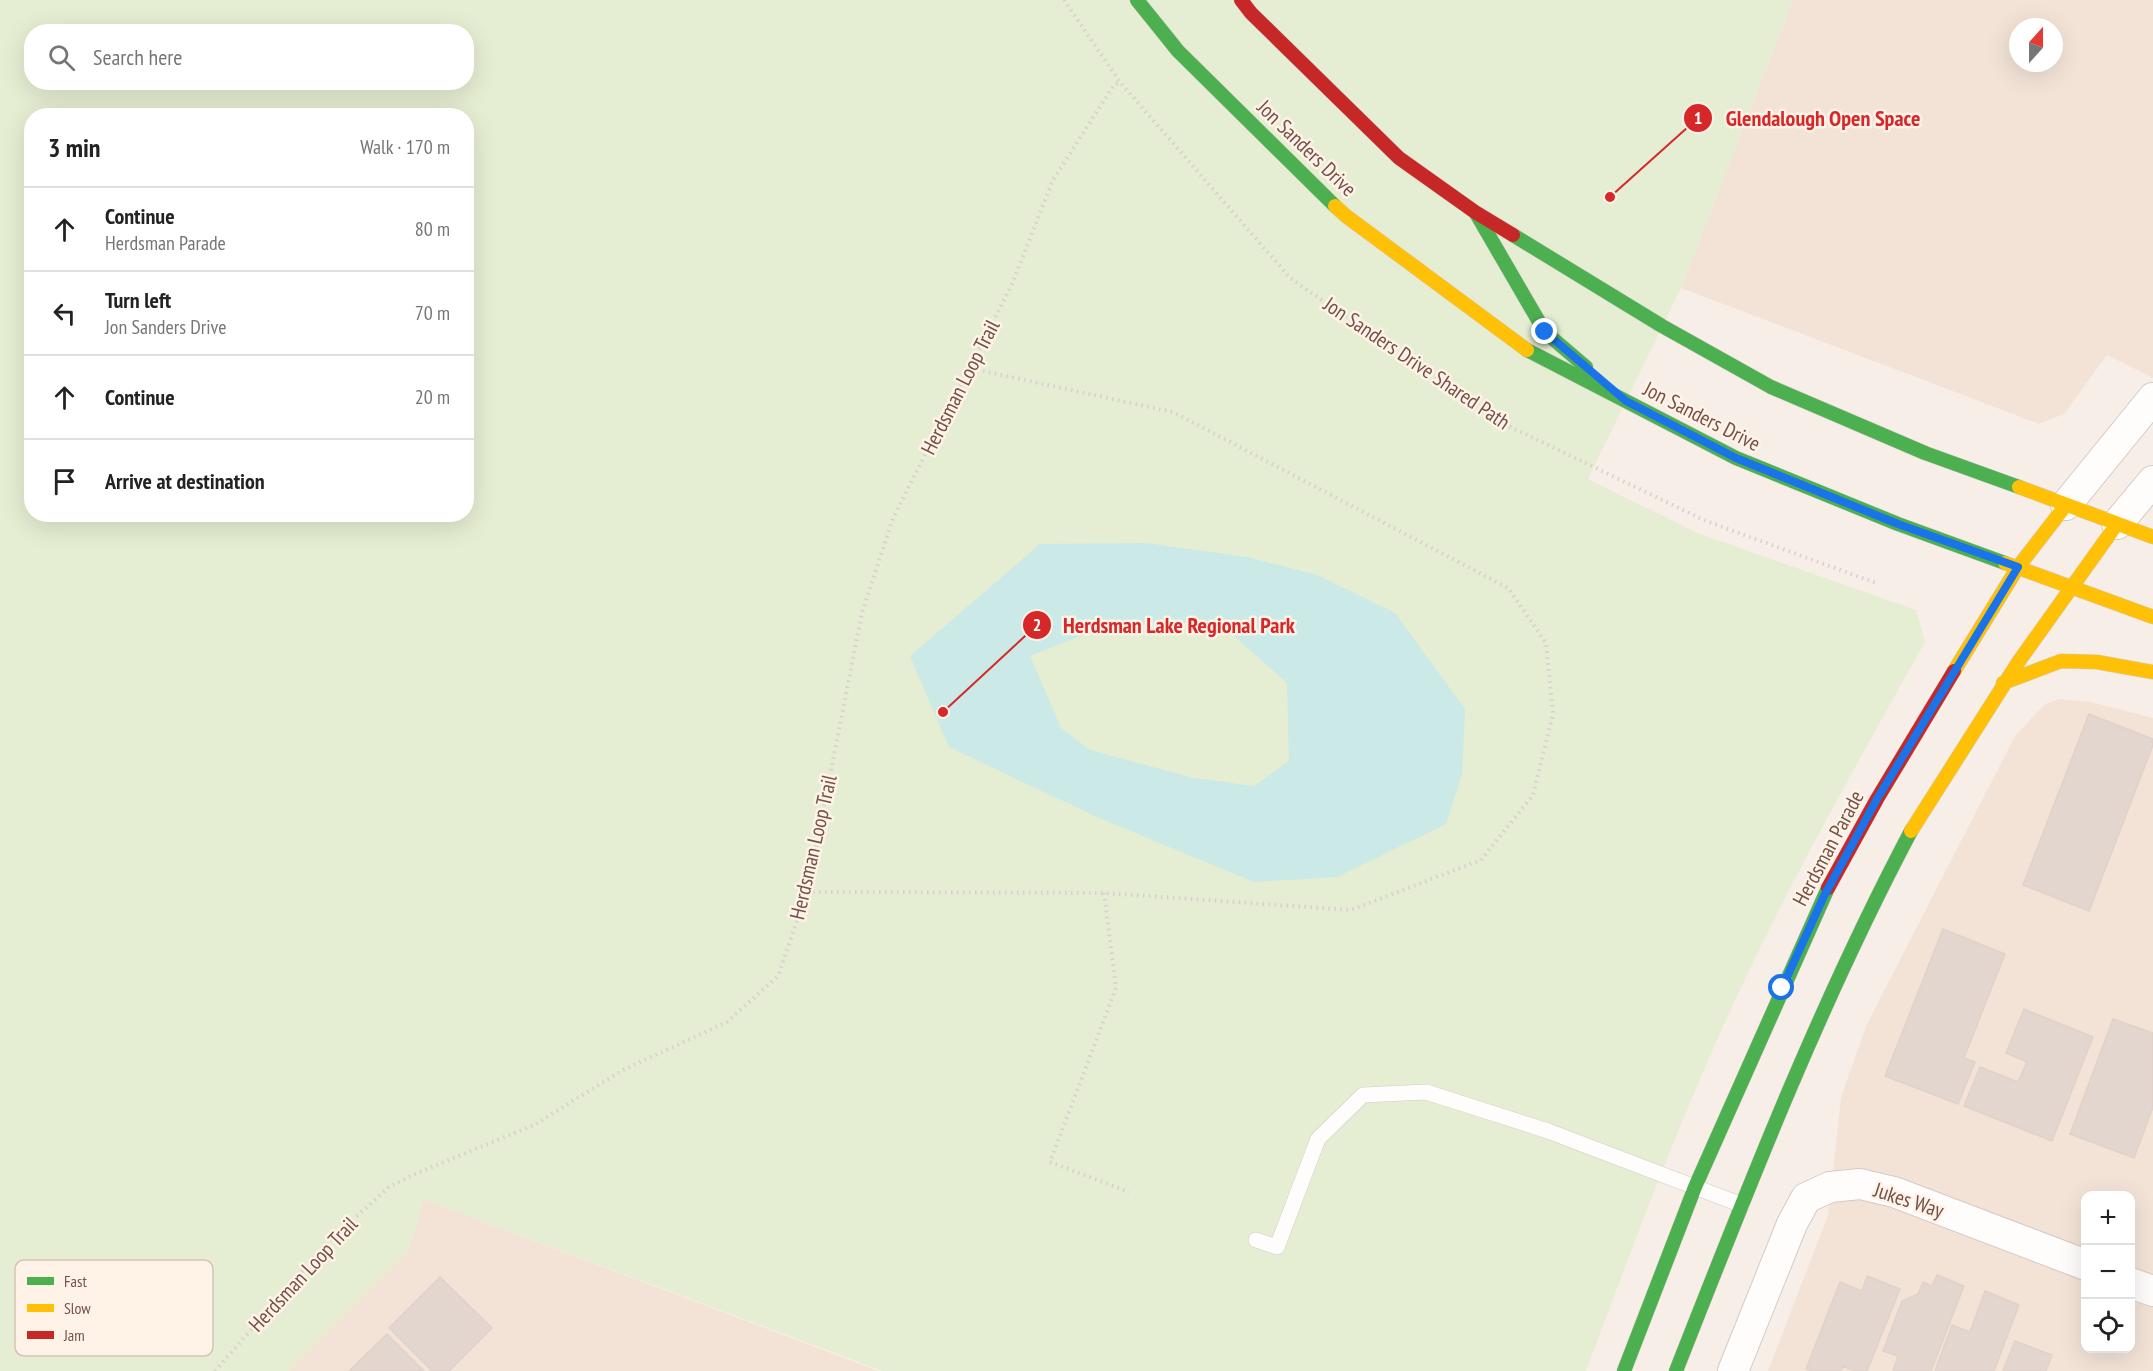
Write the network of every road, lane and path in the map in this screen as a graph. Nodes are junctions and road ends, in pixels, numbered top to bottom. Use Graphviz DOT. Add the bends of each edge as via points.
graph roads {
  1 [pos="1064,0"];
  2 [pos="1137,0"];
  3 [pos="1241,0"];
  4 [pos="1120,82"];
  5 [pos="1475,212"];
  6 [pos="969,368"];
  7 [pos="2153,398"];
  8 [pos="1626,401"];
  9 [pos="2153,481"];
  10 [pos="2066,505"];
  11 [pos="2117,524"];
  12 [pos="2153,537"];
  13 [pos="2018,567"];
  14 [pos="1876,583"];
  15 [pos="2070,586"];
  16 [pos="2153,617"];
  17 [pos="2153,672"];
  18 [pos="2003,683"];
  19 [pos="807,892"];
  20 [pos="1104,893"];
  21 [pos="1695,1187"];
  22 [pos="1129,1192"];
  23 [pos="1742,1204"];
  24 [pos="1256,1240"];
  25 [pos="2081,1263"];
  26 [pos="2135,1284"];
  27 [pos="2153,1291"];
  28 [pos="215,1371"];
  29 [pos="1623,1371"];
  30 [pos="1676,1371"];
  31 [pos="1733,1371"];
  1 -- 4 [label="path, Jon Sanders Drive Shared Path"];
  2 -- 8 [label="main road, Jon Sanders Drive" via="1178,51 1346,216 1532,353"];
  3 -- 5 [label="main road" via="1399,158"];
  4 -- 6 [label="path, Herdsman Loop Trail" via="1114,85 1053,180 1012,284"];
  4 -- 14 [label="path, Jon Sanders Drive Shared Path" via="1290,278 1494,418 1706,521"];
  5 -- 8 [label="main road" via="1545,332"];
  5 -- 10 [label="main road" via="1771,387 1925,453"];
  6 -- 19 [label="path, Herdsman Loop Trail" via="893,518 862,613"];
  6 -- 20 [label="path" via="1173,412 1508,588 1546,643 1553,714 1533,795 1481,861 1351,910"];
  7 -- 10 [label="street"];
  8 -- 13 [label="main road, Jon Sanders Drive" via="1736,458 1898,524"];
  9 -- 11 [label="street"];
  10 -- 11 [label="main road"];
  10 -- 13 [label="main road, Herdsman Parade"];
  11 -- 12 [label="main road"];
  11 -- 15 [label="main road"];
  13 -- 15 [label="main road, Jon Sanders Drive"];
  13 -- 21 [label="main road, Herdsman Parade" via="1877,799 1824,896"];
  15 -- 16 [label="main road, Jon Sanders Drive"];
  15 -- 18 [label="main road"];
  17 -- 18 [label="main road" via="2097,662 2061,661"];
  18 -- 23 [label="main road" via="1916,821 1867,915"];
  19 -- 20 [label="path"];
  19 -- 28 [label="path, Herdsman Loop Trail" via="778,976 727,1022 622,1070 534,1125 389,1187 328,1242"];
  20 -- 22 [label="path" via="1116,988 1050,1162"];
  21 -- 23 [label="lane"];
  21 -- 24 [label="lane" via="1548,1131 1426,1092 1364,1095 1318,1139 1277,1247"];
  21 -- 29 [label="main road, Herdsman Parade"];
  23 -- 30 [label="main road"];
  25 -- 31 [label="street, Jukes Way" via="1894,1192 1860,1184 1830,1187 1806,1198 1792,1224"];
  26 -- 27 [label="street"];
}
